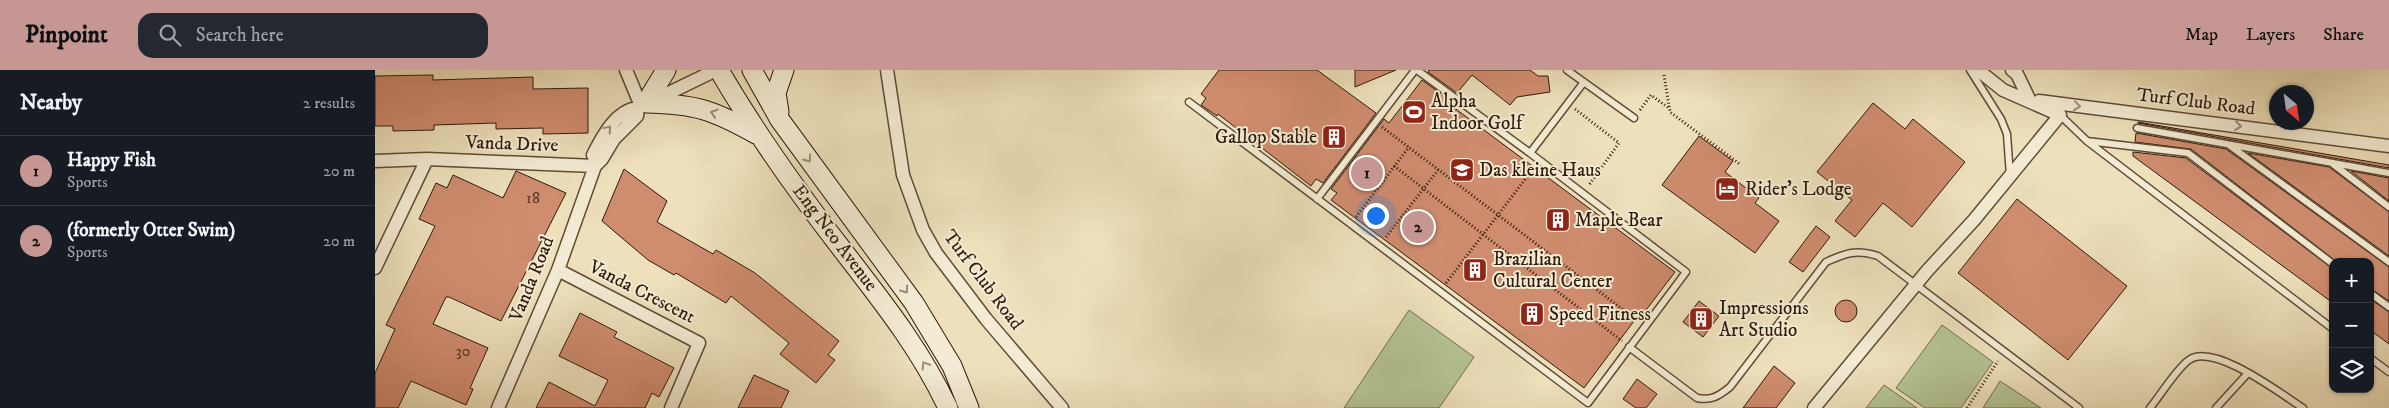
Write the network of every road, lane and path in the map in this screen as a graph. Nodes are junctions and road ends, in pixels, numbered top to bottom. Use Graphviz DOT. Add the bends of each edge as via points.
graph roads {
  1 [pos="626,70"];
  2 [pos="666,70"];
  3 [pos="717,70"];
  4 [pos="752,70"];
  5 [pos="784,70"];
  6 [pos="887,70"];
  7 [pos="1416,70"];
  8 [pos="1567,70"];
  9 [pos="1970,70"];
  10 [pos="1978,70"];
  11 [pos="2012,70"];
  12 [pos="1664,75"];
  13 [pos="1584,82"];
  14 [pos="2029,99"];
  15 [pos="1189,102"];
  16 [pos="1568,104"];
  17 [pos="642,106"];
  18 [pos="1670,110"];
  19 [pos="2060,115"];
  20 [pos="1633,118"];
  21 [pos="780,120"];
  22 [pos="1382,127"];
  23 [pos="2137,128"];
  24 [pos="758,134"];
  25 [pos="2087,141"];
  26 [pos="2228,144"];
  27 [pos="2389,146"];
  28 [pos="1409,147"];
  29 [pos="1530,154"];
  30 [pos="427,160"];
  31 [pos="1539,160"];
  32 [pos="375,161"];
  33 [pos="2332,163"];
  34 [pos="596,164"];
  35 [pos="1741,165"];
  36 [pos="1395,166"];
  37 [pos="1438,170"];
  38 [pos="2389,173"];
  39 [pos="2010,178"];
  40 [pos="1424,188"];
  41 [pos="1583,194"];
  42 [pos="1317,199"];
  43 [pos="2389,207"];
  44 [pos="1498,215"];
  45 [pos="1351,224"];
  46 [pos="1483,234"];
  47 [pos="1379,246"];
  48 [pos="2329,261"];
  49 [pos="2389,262"];
  50 [pos="375,268"];
  51 [pos="558,270"];
  52 [pos="1915,285"];
  53 [pos="1440,291"];
  54 [pos="2374,296"];
  55 [pos="2389,307"];
  56 [pos="2329,326"];
  57 [pos="1645,327"];
  58 [pos="1629,347"];
  59 [pos="2004,352"];
  60 [pos="2374,361"];
  61 [pos="2389,372"];
  62 [pos="2248,373"];
  63 [pos="498,408"];
  64 [pos="671,408"];
  65 [pos="948,408"];
  66 [pos="969,408"];
  67 [pos="1061,408"];
  68 [pos="1814,408"];
  69 [pos="1967,408"];
  70 [pos="2079,408"];
  71 [pos="2150,408"];
  72 [pos="2216,408"];
  73 [pos="2303,408"];
  1 -- 17 [label="street"];
  2 -- 17 [label="main road"];
  3 -- 17 [label="street"];
  3 -- 24 [label="main road, Eng Neo Avenue"];
  4 -- 21 [label="main road, Eng Neo Avenue"];
  5 -- 21 [label="main road" via="776,93"];
  6 -- 67 [label="street, Turf Club Road" via="903,175 923,230 936,253 986,319"];
  7 -- 29 [label="lane"];
  7 -- 42 [label="lane"];
  8 -- 13 [label="lane"];
  9 -- 39 [label="lane" via="2001,118 2007,134"];
  10 -- 14 [label="street, Turf Club Road" via="2003,90"];
  11 -- 14 [label="street"];
  12 -- 18 [label="path"];
  13 -- 16 [label="lane"];
  13 -- 20 [label="lane"];
  14 -- 19 [label="street, Turf Club Road"];
  14 -- 27 [label="street, Turf Club Road, one-way"];
  15 -- 42 [label="lane"];
  16 -- 29 [label="lane"];
  16 -- 41 [label="path" via="1619,143"];
  24 -- 17 [label="main road, one-way" via="700,108 681,104"];
  17 -- 34 [label="street, Vanda Road"];
  18 -- 20 [label="path" via="1651,95"];
  18 -- 35 [label="path"];
  19 -- 25 [label="lane, Turf Club Road"];
  19 -- 39 [label="street"];
  21 -- 66 [label="main road, Eng Neo Avenue, one-way" via="913,303 952,366"];
  22 -- 28 [label="path"];
  23 -- 26 [label="lane"];
  65 -- 24 [label="main road, Eng Neo Avenue, one-way" via="934,378 893,313 840,247"];
  25 -- 48 [label="lane" via="2188,153"];
  25 -- 56 [label="lane, Turf Club Road"];
  26 -- 33 [label="lane"];
  26 -- 49 [label="lane"];
  28 -- 36 [label="path"];
  28 -- 37 [label="path"];
  29 -- 31 [label="lane"];
  30 -- 32 [label="street, Vanda Drive"];
  30 -- 34 [label="street, Vanda Drive"];
  30 -- 50 [label="street"];
  31 -- 41 [label="lane"];
  31 -- 44 [label="path"];
  33 -- 38 [label="lane"];
  33 -- 43 [label="lane"];
  34 -- 51 [label="street, Vanda Road"];
  36 -- 40 [label="path"];
  36 -- 45 [label="path"];
  37 -- 40 [label="path"];
  37 -- 44 [label="path"];
  39 -- 52 [label="street"];
  40 -- 46 [label="path"];
  40 -- 47 [label="path"];
  41 -- 57 [label="lane" via="1686,272"];
  42 -- 45 [label="lane"];
  44 -- 46 [label="path"];
  44 -- 57 [label="path"];
  45 -- 47 [label="lane"];
  46 -- 53 [label="path"];
  46 -- 58 [label="path"];
  47 -- 53 [label="lane"];
  51 -- 63 [label="street, Vanda Road"];
  51 -- 64 [label="street, Vanda Crescent" via="699,343"];
  52 -- 58 [label="lane" via="1878,256 1861,251 1826,262 1730,387 1720,396 1707,400 1697,398"];
  52 -- 59 [label="lane"];
  52 -- 68 [label="street"];
  53 -- 58 [label="lane" via="1587,403"];
  54 -- 55 [label="lane"];
  57 -- 58 [label="lane"];
  59 -- 69 [label="path"];
  59 -- 70 [label="lane"];
  60 -- 61 [label="lane"];
  62 -- 71 [label="lane" via="2206,355 2189,359"];
  62 -- 72 [label="lane"];
  62 -- 73 [label="lane"];
}
